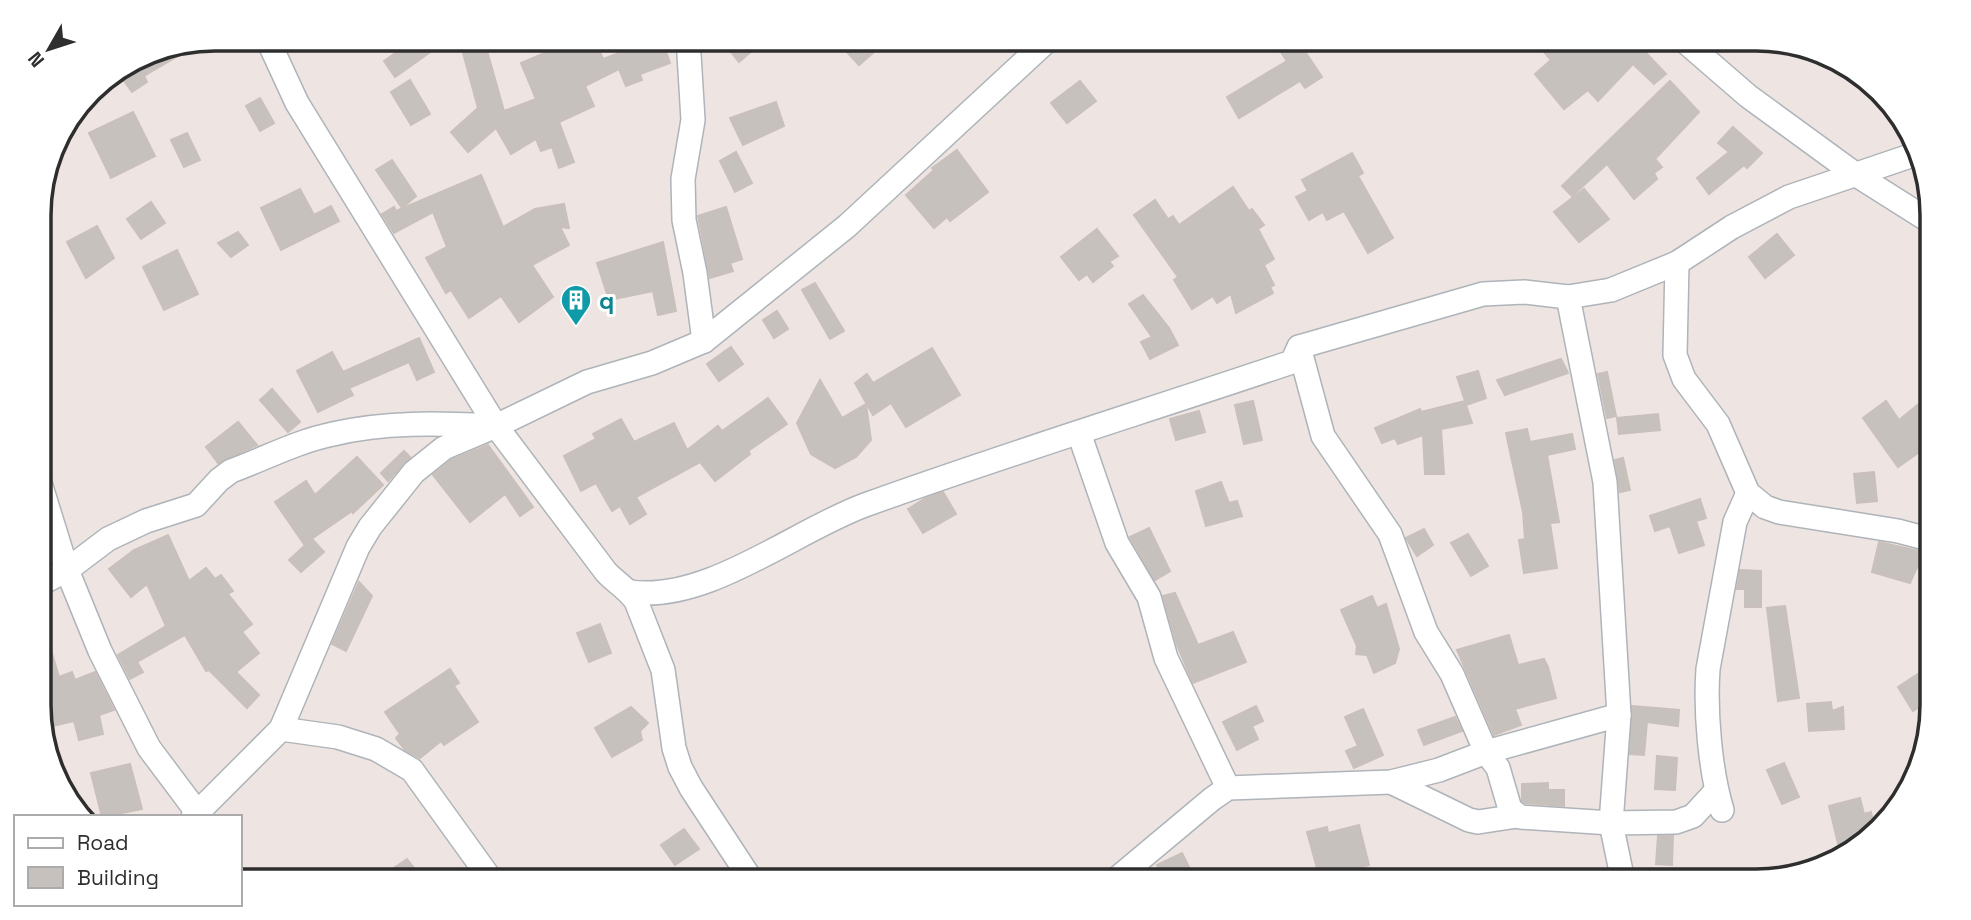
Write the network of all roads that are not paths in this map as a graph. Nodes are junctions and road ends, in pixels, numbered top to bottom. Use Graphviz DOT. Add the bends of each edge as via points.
graph roads {
  1 [pos="273,51"];
  2 [pos="689,51"];
  3 [pos="1036,51"];
  4 [pos="1696,51"];
  5 [pos="1909,156"];
  6 [pos="1855,174"];
  7 [pos="1920,215"];
  8 [pos="1677,262"];
  9 [pos="1568,297"];
  10 [pos="704,341"];
  11 [pos="1299,347"];
  12 [pos="496,426"];
  13 [pos="1079,433"];
  14 [pos="1748,493"];
  15 [pos="51,518"];
  16 [pos="1920,537"];
  17 [pos="67,570"];
  18 [pos="51,578"];
  19 [pos="630,592"];
  20 [pos="1619,715"];
  21 [pos="281,729"];
  22 [pos="1486,752"];
  23 [pos="1391,782"];
  24 [pos="1228,788"];
  25 [pos="195,814"];
  26 [pos="1517,816"];
  27 [pos="1611,823"];
  28 [pos="483,869"];
  29 [pos="744,869"];
  30 [pos="1128,869"];
  31 [pos="1621,869"];
  1 -- 12 [label="street" via="297,103"];
  2 -- 10 [label="street" via="693,120 683,179 684,220"];
  3 -- 10 [label="street" via="847,226"];
  4 -- 6 [label="street" via="1748,96"];
  5 -- 6 [label="street"];
  6 -- 7 [label="street"];
  6 -- 8 [label="street" via="1760,211"];
  8 -- 9 [label="street" via="1611,290"];
  8 -- 14 [label="street" via="1675,355 1679,369 1718,424"];
  9 -- 11 [label="street" via="1483,294"];
  9 -- 20 [label="street" via="1605,482"];
  10 -- 12 [label="street" via="652,363 587,382"];
  11 -- 13 [label="street" via="1292,362"];
  11 -- 22 [label="street" via="1323,436 1390,534 1426,632 1452,674"];
  12 -- 17 [label="street" via="415,423 330,434 231,471 196,505 146,521 99,544"];
  12 -- 19 [label="street" via="606,572"];
  12 -- 21 [label="street" via="430,458 370,527 347,568"];
  13 -- 19 [label="street" via="855,509 692,586 648,595"];
  13 -- 24 [label="street" via="1117,543 1149,597 1166,658"];
  14 -- 16 [label="street" via="1779,512"];
  14 -- 27 [label="street" via="1735,522 1708,669 1719,800 1684,820"];
  15 -- 17 [label="street"];
  17 -- 18 [label="street"];
  17 -- 25 [label="street" via="100,651 149,748"];
  19 -- 29 [label="street" via="663,670 680,767"];
  20 -- 22 [label="street"];
  20 -- 27 [label="street"];
  21 -- 25 [label="street"];
  21 -- 28 [label="street" via="338,737 376,749 412,770"];
  22 -- 23 [label="street" via="1439,771"];
  22 -- 26 [label="street"];
  23 -- 24 [label="street"];
  23 -- 26 [label="street" via="1469,820"];
  24 -- 30 [label="street"];
  26 -- 27 [label="street"];
  27 -- 31 [label="street"];
}
